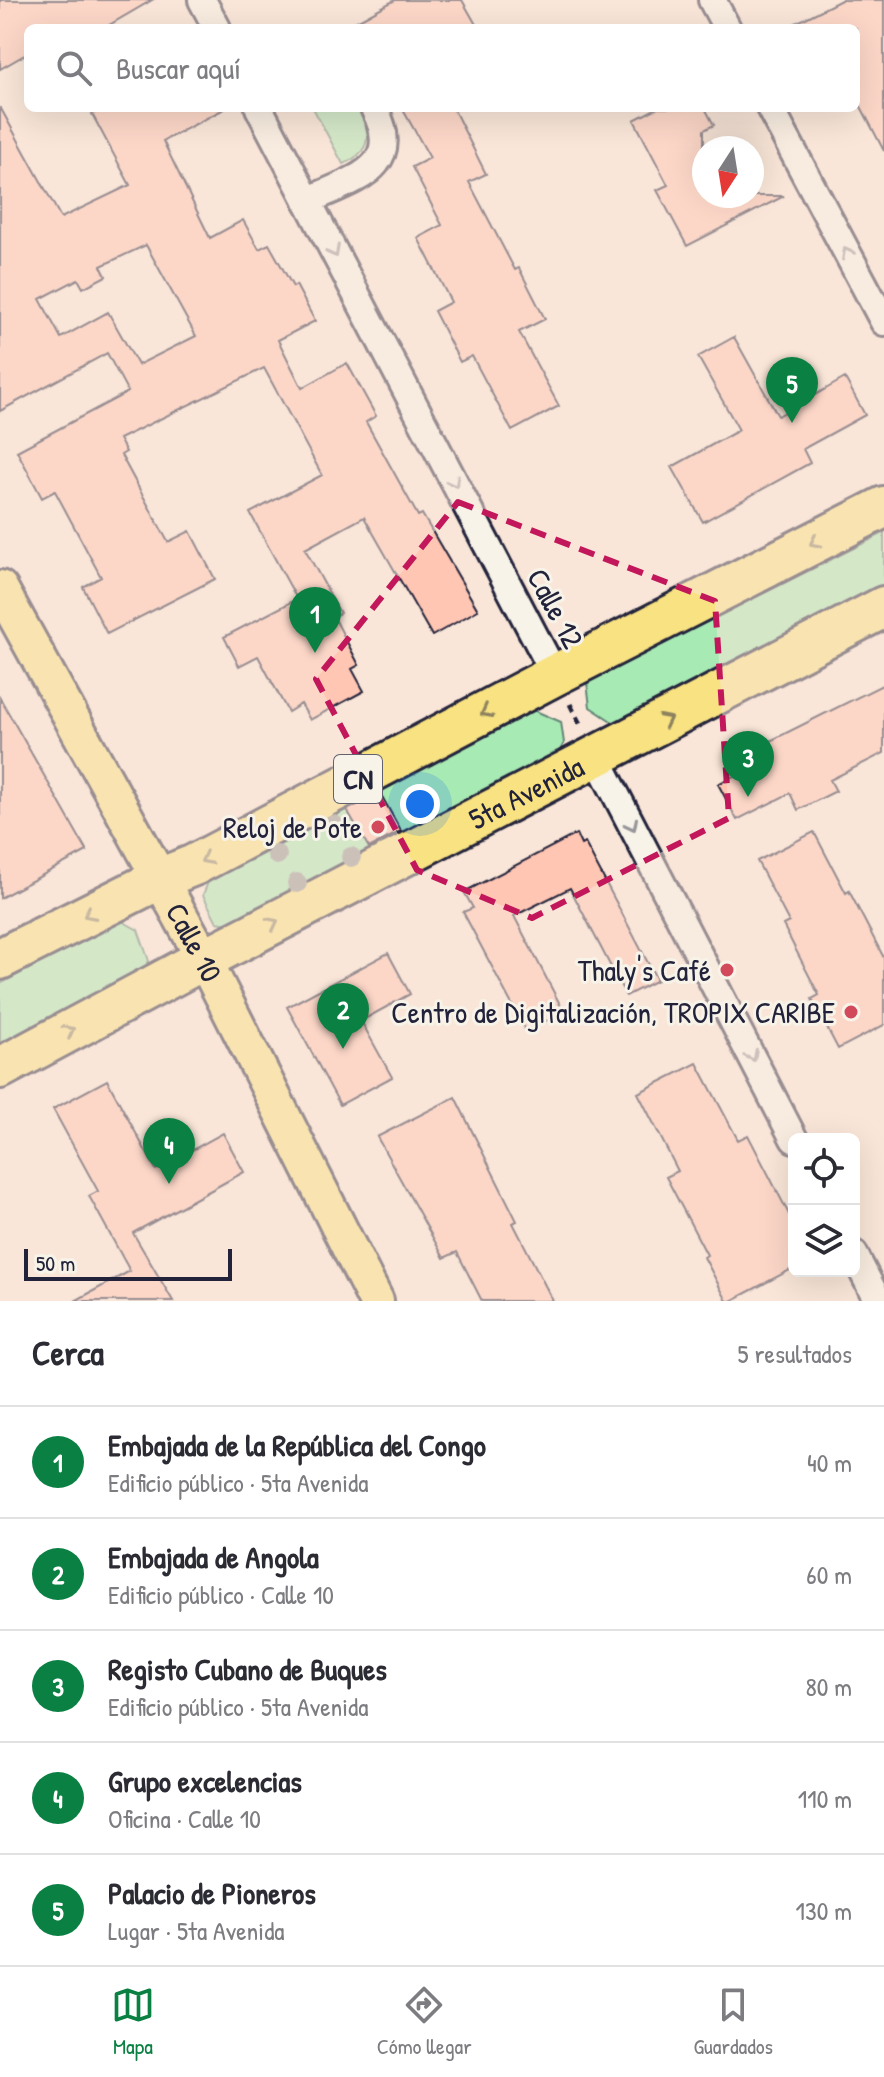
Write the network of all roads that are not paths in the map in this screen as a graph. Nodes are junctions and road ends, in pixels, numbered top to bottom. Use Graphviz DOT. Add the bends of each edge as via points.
graph roads {
  1 [pos="202,0"];
  2 [pos="712,0"];
  3 [pos="215,24"];
  4 [pos="725,24"];
  5 [pos="261,112"];
  6 [pos="376,112"];
  7 [pos="772,112"];
  8 [pos="307,201"];
  9 [pos="884,322"];
  10 [pos="884,507"];
  11 [pos="0,588"];
  12 [pos="884,607"];
  13 [pos="555,675"];
  14 [pos="596,756"];
  15 [pos="159,879"];
  16 [pos="0,959"];
  17 [pos="204,959"];
  18 [pos="0,1068"];
  19 [pos="791,1133"];
  20 [pos="860,1266"];
  21 [pos="376,1301"];
  22 [pos="878,1301"];
  1 -- 3 [label="street"];
  2 -- 4 [label="street"];
  5 -- 8 [label="street, Calle 12"];
  6 -- 8 [label="street" via="385,128 385,149 371,169"];
  9 -- 7 [label="street, one-way"];
  8 -- 13 [label="street, Calle 12, one-way"];
  10 -- 13 [label="highway, CN, one-way"];
  11 -- 15 [label="main road, Calle 10"];
  14 -- 12 [label="highway, 5ta Avenida, one-way"];
  13 -- 15 [label="highway, CN, one-way"];
  17 -- 14 [label="highway, 5ta Avenida, one-way"];
  14 -- 19 [label="street, one-way"];
  15 -- 16 [label="highway, CN, one-way"];
  15 -- 17 [label="main road, Calle 10"];
  18 -- 17 [label="highway, 5ta Avenida, one-way"];
  17 -- 21 [label="main road, Calle 10"];
  20 -- 22 [label="street"];
}
